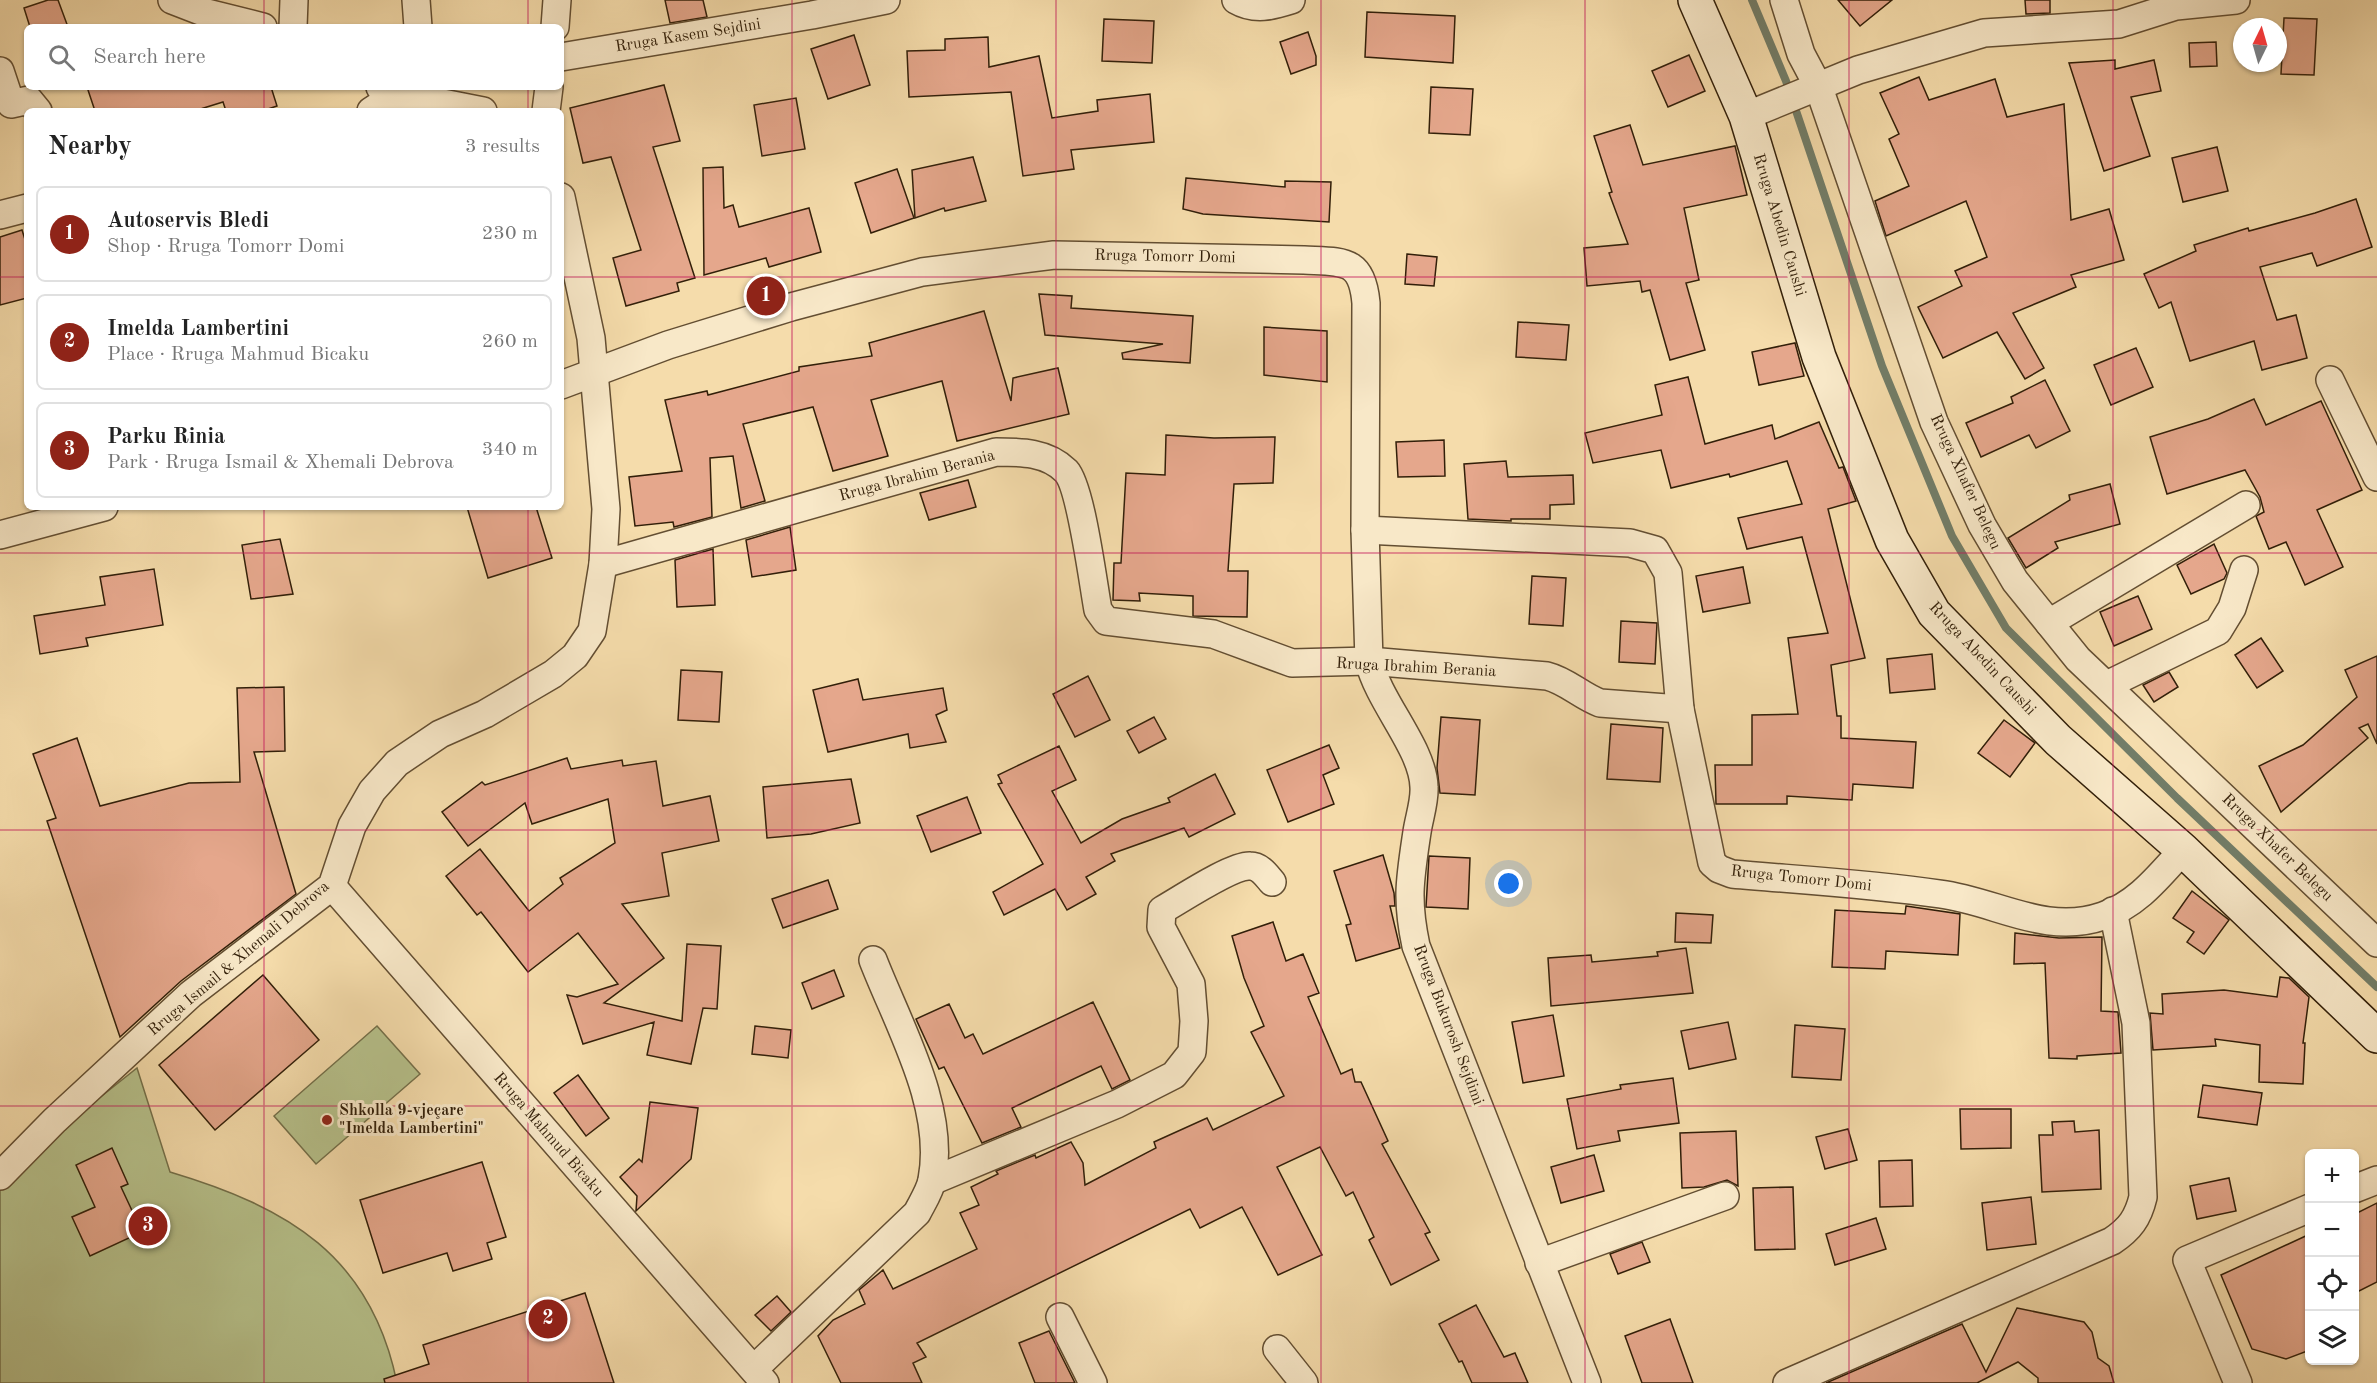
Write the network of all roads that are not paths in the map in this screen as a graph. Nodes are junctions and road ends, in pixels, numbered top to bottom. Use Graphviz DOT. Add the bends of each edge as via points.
graph roads {
  1 [pos="172,0"];
  2 [pos="294,0"];
  3 [pos="416,0"];
  4 [pos="557,0"];
  5 [pos="886,0"];
  6 [pos="1236,0"];
  7 [pos="1291,0"];
  8 [pos="1695,0"];
  9 [pos="1784,0"];
  10 [pos="2236,0"];
  11 [pos="2176,3"];
  12 [pos="252,24"];
  13 [pos="293,24"];
  14 [pos="418,24"];
  15 [pos="555,24"];
  16 [pos="564,56"];
  17 [pos="0,71"];
  18 [pos="391,90"];
  19 [pos="396,90"];
  20 [pos="549,90"];
  21 [pos="1813,90"];
  22 [pos="36,108"];
  23 [pos="374,108"];
  24 [pos="471,108"];
  25 [pos="546,108"];
  26 [pos="1758,112"];
  27 [pos="24,209"];
  28 [pos="564,211"];
  29 [pos="0,215"];
  30 [pos="593,372"];
  31 [pos="2330,380"];
  32 [pos="564,384"];
  33 [pos="2377,477"];
  34 [pos="2246,505"];
  35 [pos="93,510"];
  36 [pos="1365,530"];
  37 [pos="0,535"];
  38 [pos="603,564"];
  39 [pos="2244,570"];
  40 [pos="2049,623"];
  41 [pos="1369,661"];
  42 [pos="2107,685"];
  43 [pos="1680,709"];
  44 [pos="2183,850"];
  45 [pos="1272,882"];
  46 [pos="332,886"];
  47 [pos="2113,911"];
  48 [pos="2377,943"];
  49 [pos="873,960"];
  50 [pos="2377,1036"];
  51 [pos="0,1176"];
  52 [pos="2377,1180"];
  53 [pos="932,1181"];
  54 [pos="2359,1188"];
  55 [pos="1725,1196"];
  56 [pos="2305,1210"];
  57 [pos="1539,1263"];
  58 [pos="1060,1317"];
  59 [pos="1276,1349"];
  60 [pos="759,1376"];
  61 [pos="1093,1383"];
  62 [pos="1304,1383"];
  63 [pos="1587,1383"];
  64 [pos="1787,1383"];
  65 [pos="2238,1383"];
  1 -- 12 [label="street"];
  2 -- 13 [label="street"];
  3 -- 14 [label="street"];
  4 -- 15 [label="street"];
  5 -- 16 [label="street, Rruga Kasem Sejdini"];
  6 -- 7 [label="street" via="1268,8"];
  8 -- 26 [label="main road, Rruga Abedin Caushi"];
  9 -- 21 [label="street, Rruga Xhafer Belegu"];
  10 -- 11 [label="street"];
  11 -- 21 [label="street" via="2119,24 1984,33 1899,56"];
  17 -- 22 [label="street" via="11,104 29,100"];
  18 -- 23 [label="street"];
  19 -- 24 [label="street"];
  20 -- 25 [label="street"];
  21 -- 26 [label="street"];
  21 -- 40 [label="street, Rruga Xhafer Belegu" via="1934,422 1982,525 2015,581"];
  26 -- 44 [label="main road, Rruga Abedin Caushi" via="1819,357 1892,540 1934,613 2058,740"];
  27 -- 29 [label="street"];
  28 -- 30 [label="street, Rruga Ismail & Xhemali Debrova" via="591,338"];
  30 -- 32 [label="street, Rruga Tomorr Domi"];
  30 -- 36 [label="street, Rruga Tomorr Domi" via="791,307 922,272 1054,255 1336,261 1360,273 1364,282"];
  30 -- 38 [label="street, Rruga Ismail & Xhemali Debrova" via="606,509"];
  31 -- 33 [label="street"];
  34 -- 40 [label="street"];
  35 -- 37 [label="street"];
  36 -- 41 [label="street, Rruga Tomorr Domi"];
  36 -- 43 [label="street, Rruga Tomorr Domi" via="1630,543 1655,550 1668,573"];
  38 -- 41 [label="street, Rruga Ibrahim Berania" via="996,452 1025,452 1047,459 1066,472 1076,491 1098,610 1106,621 1213,634 1292,663"];
  38 -- 46 [label="street, Rruga Ismail & Xhemali Debrova" via="592,631 575,656 522,693 440,734 397,763 372,791 352,826"];
  39 -- 42 [label="street" via="2232,609 2218,632"];
  40 -- 42 [label="street, Rruga Xhafer Belegu"];
  41 -- 43 [label="street, Rruga Ibrahim Berania" via="1547,676 1600,703"];
  41 -- 57 [label="street, Rruga Bukurosh Sejdimi" via="1374,681 1420,765 1424,787 1409,886 1416,946"];
  42 -- 48 [label="street, Rruga Xhafer Belegu"];
  43 -- 47 [label="street, Rruga Tomorr Domi" via="1712,863 1719,869 1732,874 1941,894 2038,921 2075,921"];
  44 -- 47 [label="street, Rruga Tomorr Domi" via="2140,896"];
  44 -- 50 [label="main road, Rruga Abedin Caushi"];
  45 -- 53 [label="street" via="1262,870 1251,866 1236,869 1162,910 1161,927 1191,984 1194,1021 1192,1053 1174,1075 1117,1104"];
  46 -- 51 [label="street, Rruga Ismail & Xhemali Debrova" via="191,994"];
  46 -- 60 [label="street, Rruga Mahmud Bicaku"];
  47 -- 64 [label="street" via="2136,1023 2143,1197 2132,1226 2112,1241"];
  49 -- 53 [label="street" via="931,1107"];
  52 -- 54 [label="street"];
  53 -- 60 [label="street" via="917,1214"];
  55 -- 57 [label="street"];
  56 -- 65 [label="street" via="2187,1260"];
  57 -- 63 [label="street, Rruga Bukurosh Sejdimi"];
  58 -- 61 [label="street"];
  59 -- 62 [label="street"];
}
